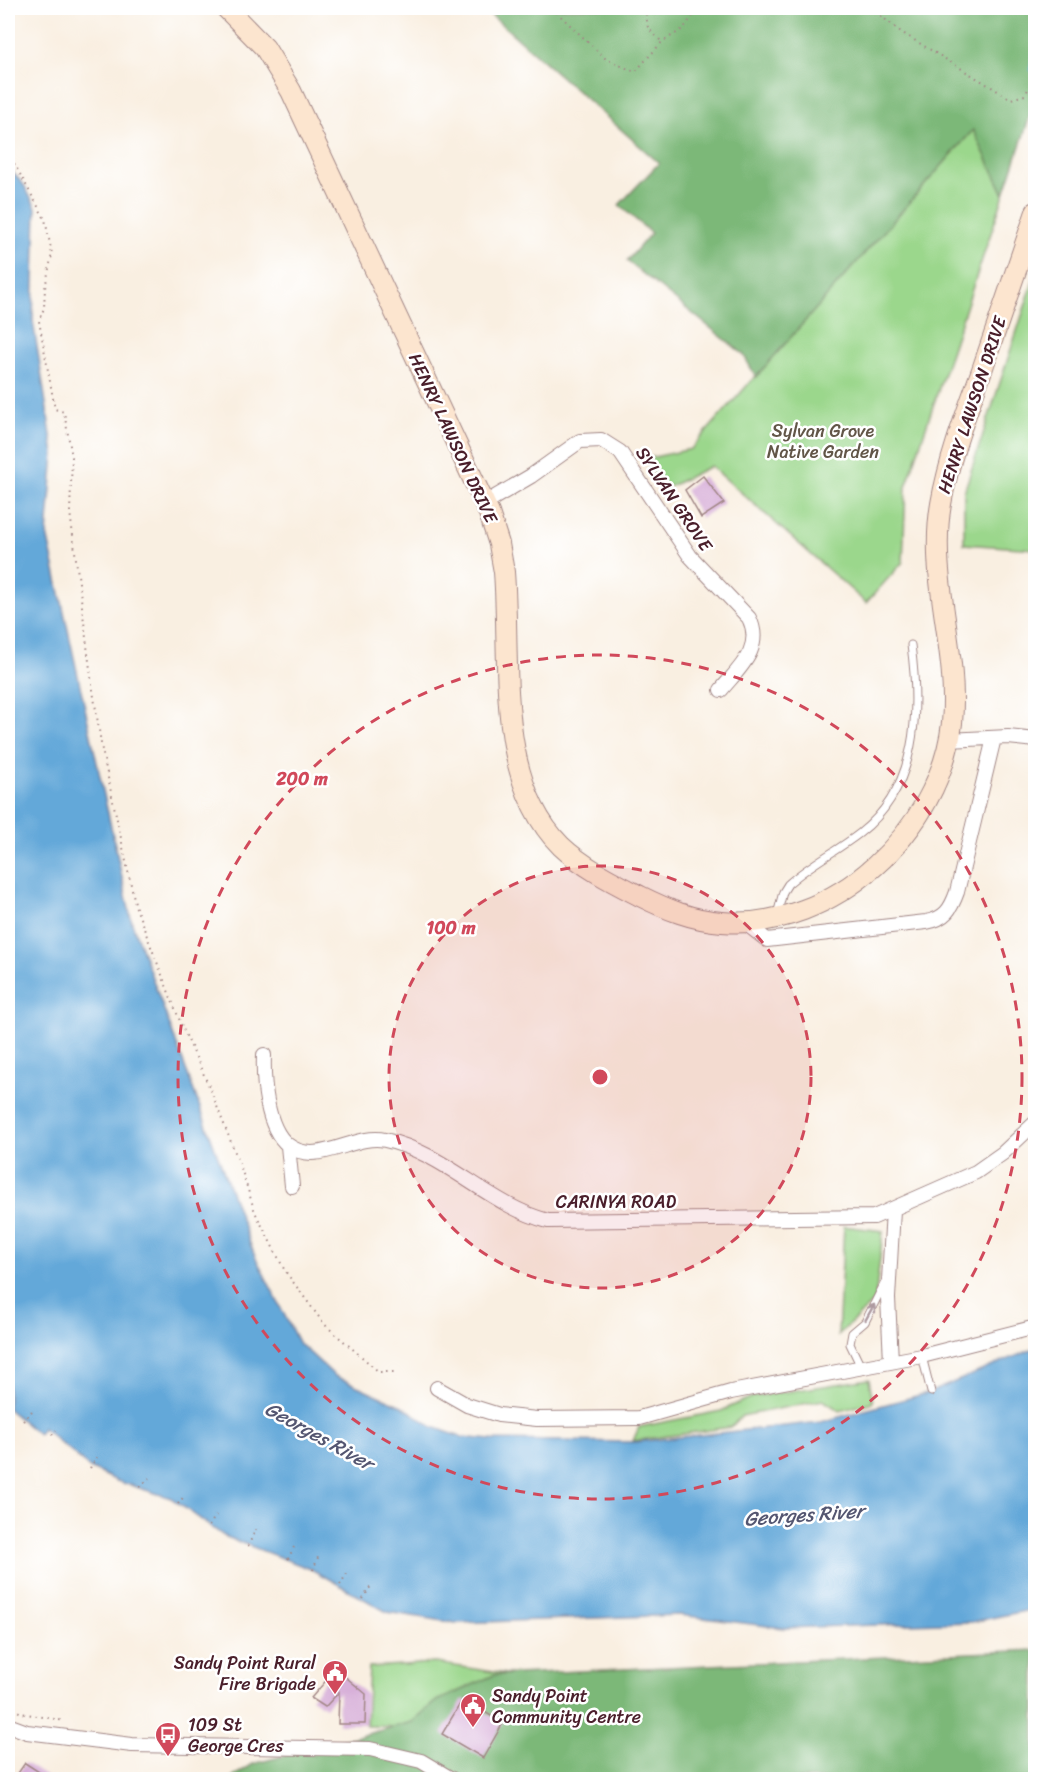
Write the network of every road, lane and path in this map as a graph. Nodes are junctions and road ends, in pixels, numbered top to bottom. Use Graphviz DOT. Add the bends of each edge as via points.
graph roads {
  1 [pos="225,8"];
  2 [pos="552,8"];
  3 [pos="645,8"];
  4 [pos="699,8"];
  5 [pos="871,8"];
  6 [pos="662,42"];
  7 [pos="1035,74"];
  8 [pos="8,150"];
  9 [pos="1035,212"];
  10 [pos="485,503"];
  11 [pos="911,645"];
  12 [pos="721,690"];
  13 [pos="993,738"];
  14 [pos="949,740"];
  15 [pos="1035,740"];
  16 [pos="776,918"];
  17 [pos="744,922"];
  18 [pos="264,1055"];
  19 [pos="1035,1122"];
  20 [pos="288,1146"];
  21 [pos="292,1185"];
  22 [pos="893,1210"];
  23 [pos="890,1264"];
  24 [pos="1035,1327"];
  25 [pos="922,1356"];
  26 [pos="891,1361"];
  27 [pos="860,1364"];
  28 [pos="395,1372"];
  29 [pos="437,1388"];
  30 [pos="931,1392"];
  31 [pos="32,1411"];
  32 [pos="22,1421"];
  33 [pos="56,1430"];
  34 [pos="52,1436"];
  35 [pos="97,1457"];
  36 [pos="90,1468"];
  37 [pos="150,1478"];
  38 [pos="140,1487"];
  39 [pos="185,1495"];
  40 [pos="178,1504"];
  41 [pos="216,1515"];
  42 [pos="209,1526"];
  43 [pos="255,1529"];
  44 [pos="248,1546"];
  45 [pos="294,1547"];
  46 [pos="319,1555"];
  47 [pos="288,1559"];
  48 [pos="313,1570"];
  49 [pos="349,1570"];
  50 [pos="372,1584"];
  51 [pos="340,1585"];
  52 [pos="363,1599"];
  53 [pos="8,1706"];
  54 [pos="71,1723"];
  55 [pos="8,1725"];
  56 [pos="453,1779"];
  1 -- 10 [label="main road, HENRY LAWSON DRIVE" via="266,48 291,91"];
  2 -- 6 [label="path" via="606,59 635,72"];
  3 -- 6 [label="path" via="648,28"];
  4 -- 6 [label="path" via="683,29"];
  5 -- 7 [label="path" via="901,32 1011,99 1025,95"];
  8 -- 28 [label="path" via="13,152 11,158 48,230 52,254 39,321 55,409 64,411 72,457 70,512 93,688 136,908 217,1106 255,1212 285,1271 324,1324 379,1372"];
  9 -- 14 [label="main road, HENRY LAWSON DRIVE" via="957,442 940,507 937,566 951,678"];
  10 -- 12 [label="street, SYLVAN GROVE" via="580,441 590,438 620,452 690,556 754,627 750,655"];
  10 -- 17 [label="main road, HENRY LAWSON DRIVE" via="504,572 516,763 536,814 573,856 638,894 698,918"];
  11 -- 16 [label="lane" via="916,714 903,775 873,822 788,884"];
  13 -- 14 [label="street"];
  13 -- 15 [label="street"];
  13 -- 17 [label="street" via="957,891 943,917 767,940"];
  14 -- 16 [label="main road, HENRY LAWSON DRIVE" via="925,804 883,858 833,895"];
  16 -- 17 [label="main road, HENRY LAWSON DRIVE"];
  18 -- 20 [label="street" via="266,1102"];
  19 -- 22 [label="street, CARINYA ROAD" via="984,1167"];
  20 -- 21 [label="street"];
  20 -- 22 [label="street, CARINYA ROAD" via="310,1153 372,1138 385,1140 426,1154 512,1207 548,1221 864,1218"];
  22 -- 23 [label="street"];
  23 -- 26 [label="street"];
  27 -- 23 [label="lane, one-way" via="850,1344 852,1333 865,1322 881,1293"];
  24 -- 25 [label="street"];
  25 -- 26 [label="street"];
  25 -- 30 [label="lane"];
  26 -- 27 [label="street"];
  27 -- 29 [label="street" via="731,1392 639,1418 537,1419 499,1415 467,1405"];
  31 -- 32 [label="path"];
  33 -- 34 [label="path"];
  35 -- 36 [label="path"];
  37 -- 38 [label="path"];
  39 -- 40 [label="path"];
  41 -- 42 [label="path"];
  43 -- 44 [label="path"];
  45 -- 47 [label="path"];
  46 -- 48 [label="path"];
  49 -- 51 [label="path"];
  50 -- 52 [label="path"];
  53 -- 54 [label="path" via="28,1715"];
  55 -- 56 [label="street" via="27,1732 132,1745 370,1749 421,1761"];
}
